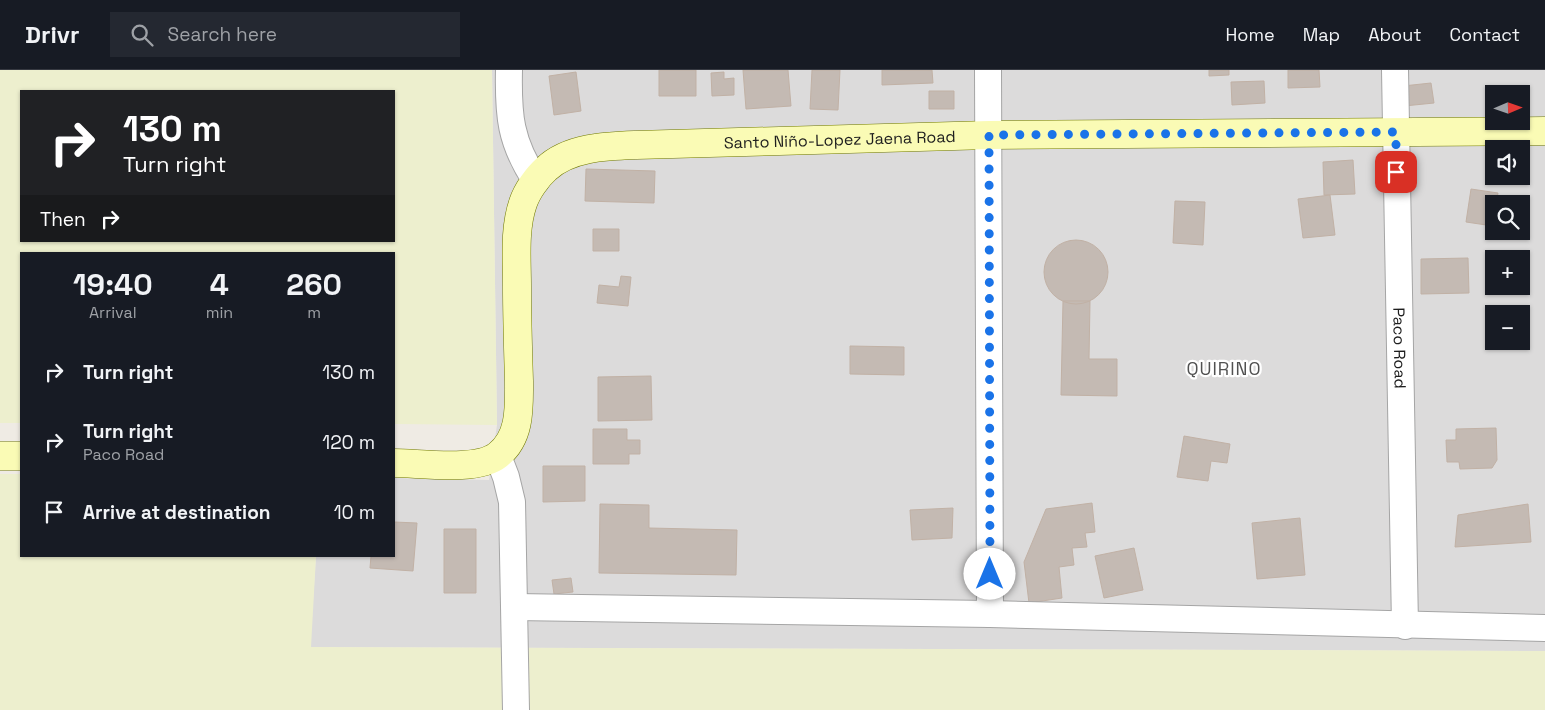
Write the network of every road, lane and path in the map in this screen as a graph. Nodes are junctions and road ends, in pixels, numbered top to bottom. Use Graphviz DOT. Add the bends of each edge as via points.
graph roads {
  1 [pos="509,70"];
  2 [pos="988,70"];
  3 [pos="1395,70"];
  4 [pos="1545,131"];
  5 [pos="1396,132"];
  6 [pos="989,135"];
  7 [pos="536,180"];
  8 [pos="0,456"];
  9 [pos="20,456"];
  10 [pos="498,456"];
  11 [pos="395,463"];
  12 [pos="515,607"];
  13 [pos="990,614"];
  14 [pos="1405,626"];
  15 [pos="1545,628"];
  16 [pos="516,710"];
  1 -- 7 [label="street" via="514,141"];
  2 -- 6 [label="street"];
  3 -- 5 [label="street, Paco Road"];
  4 -- 5 [label="street, Santo Niño-Lopez Jaena Road"];
  5 -- 6 [label="street, Santo Niño-Lopez Jaena Road"];
  5 -- 14 [label="street, Paco Road"];
  6 -- 7 [label="street, Santo Niño-Lopez Jaena Road" via="612,146 566,156"];
  6 -- 13 [label="street"];
  7 -- 10 [label="street, Santo Niño-Lopez Jaena Road" via="523,202 517,228 518,417 508,444"];
  8 -- 9 [label="street"];
  10 -- 11 [label="street" via="473,464"];
  10 -- 12 [label="street" via="512,502"];
  12 -- 13 [label="street"];
  12 -- 16 [label="street"];
  13 -- 14 [label="street"];
  14 -- 15 [label="street"];
}
